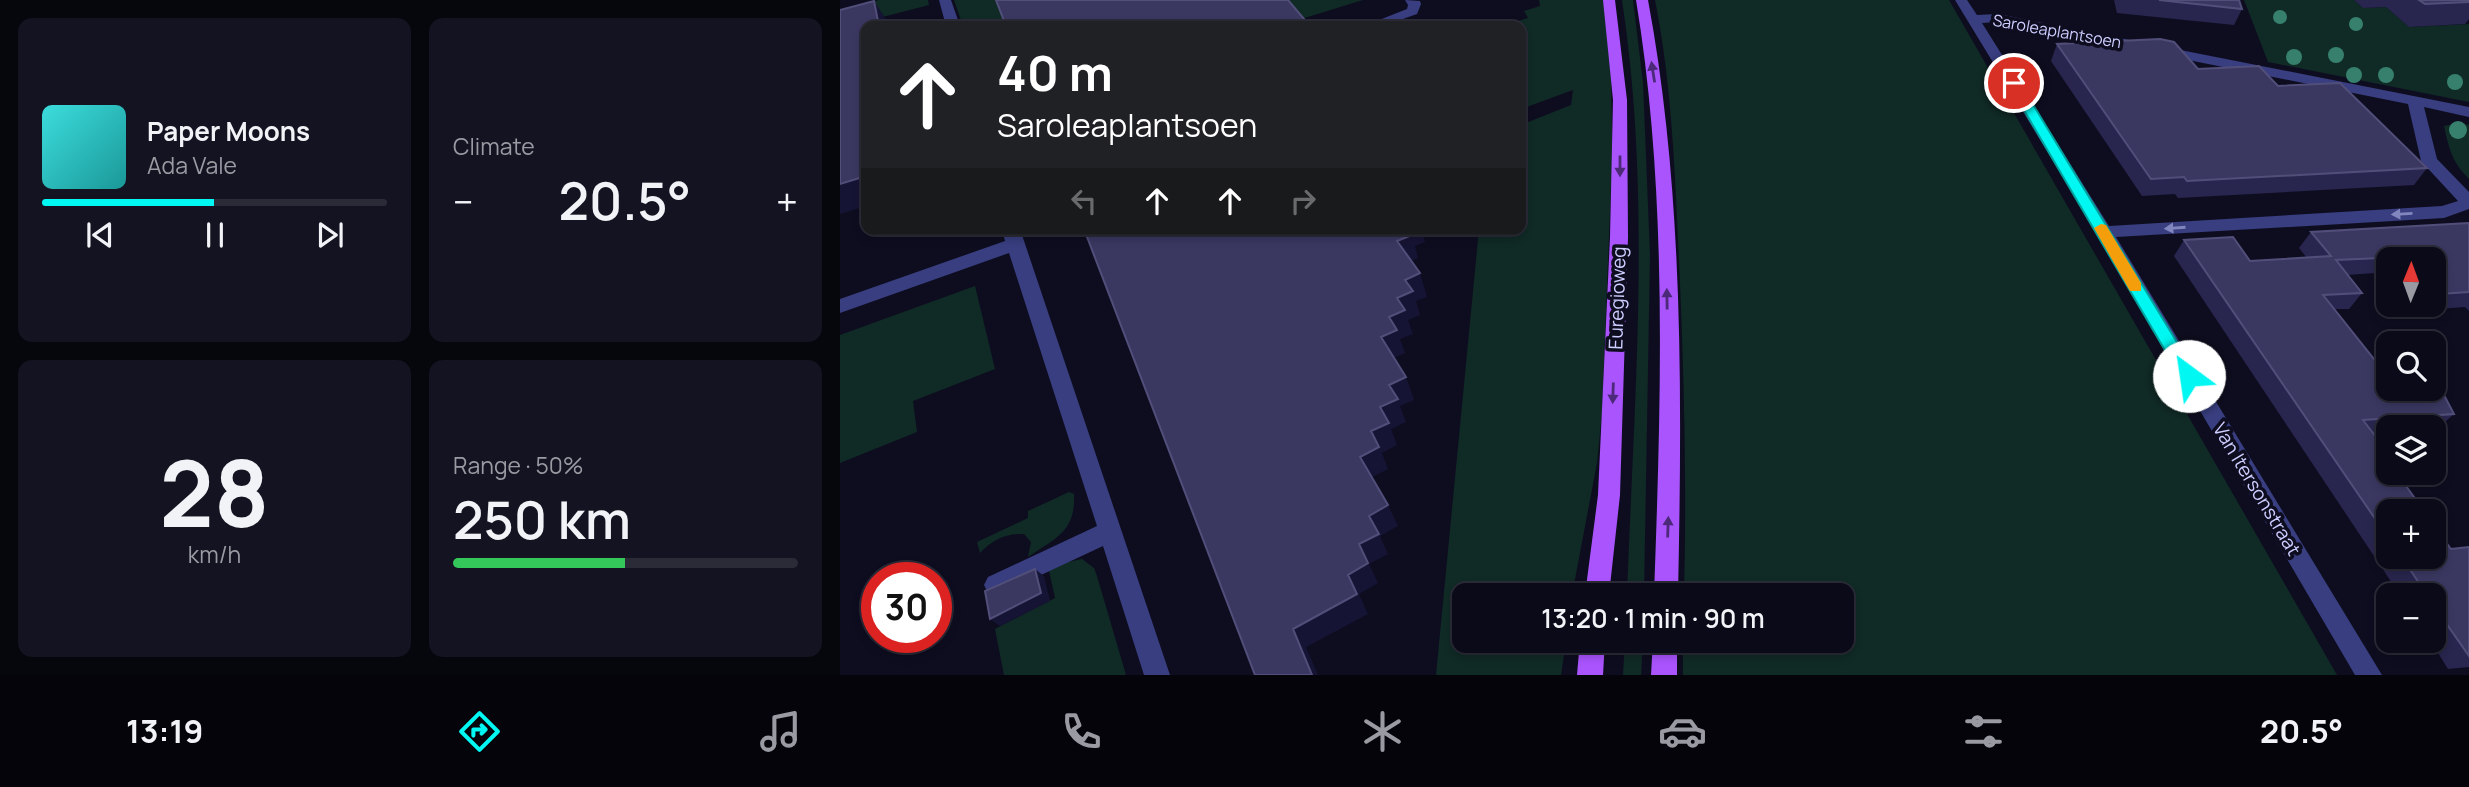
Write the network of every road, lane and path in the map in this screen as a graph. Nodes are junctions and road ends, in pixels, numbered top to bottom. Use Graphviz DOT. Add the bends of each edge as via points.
graph roads {
  1 [pos="945,0"];
  2 [pos="1411,0"];
  3 [pos="1609,0"];
  4 [pos="1642,0"];
  5 [pos="1961,0"];
  6 [pos="1975,19"];
  7 [pos="951,21"];
  8 [pos="1385,21"];
  9 [pos="2415,101"];
  10 [pos="2469,112"];
  11 [pos="2469,203"];
  12 [pos="2103,232"];
  13 [pos="1013,237"];
  14 [pos="840,306"];
  15 [pos="1110,531"];
  16 [pos="1598,583"];
  17 [pos="1666,583"];
  18 [pos="996,584"];
  19 [pos="1592,653"];
  20 [pos="1665,653"];
  21 [pos="1157,675"];
  22 [pos="1590,675"];
  23 [pos="1664,675"];
  24 [pos="2368,675"];
  1 -- 7 [label="street"];
  2 -- 8 [label="street" via="1415,4 1412,11"];
  3 -- 16 [label="main road, Euregioweg, one-way" via="1620,100 1619,237 1609,495"];
  17 -- 4 [label="main road, one-way" via="1666,231 1657,99"];
  5 -- 6 [label="street"];
  6 -- 9 [label="street, Saroleaplantsoen" via="1998,18"];
  6 -- 12 [label="street, Saroleaplantsoen"];
  9 -- 10 [label="street, Saroleaplantsoen"];
  9 -- 11 [label="street" via="2429,161"];
  11 -- 12 [label="street, one-way" via="2444,212"];
  12 -- 24 [label="street, Van Itersonstraat"];
  13 -- 14 [label="street"];
  13 -- 15 [label="street"];
  15 -- 18 [label="street"];
  15 -- 21 [label="street"];
  19 -- 22 [label="main road"];
  20 -- 23 [label="main road"];
}
